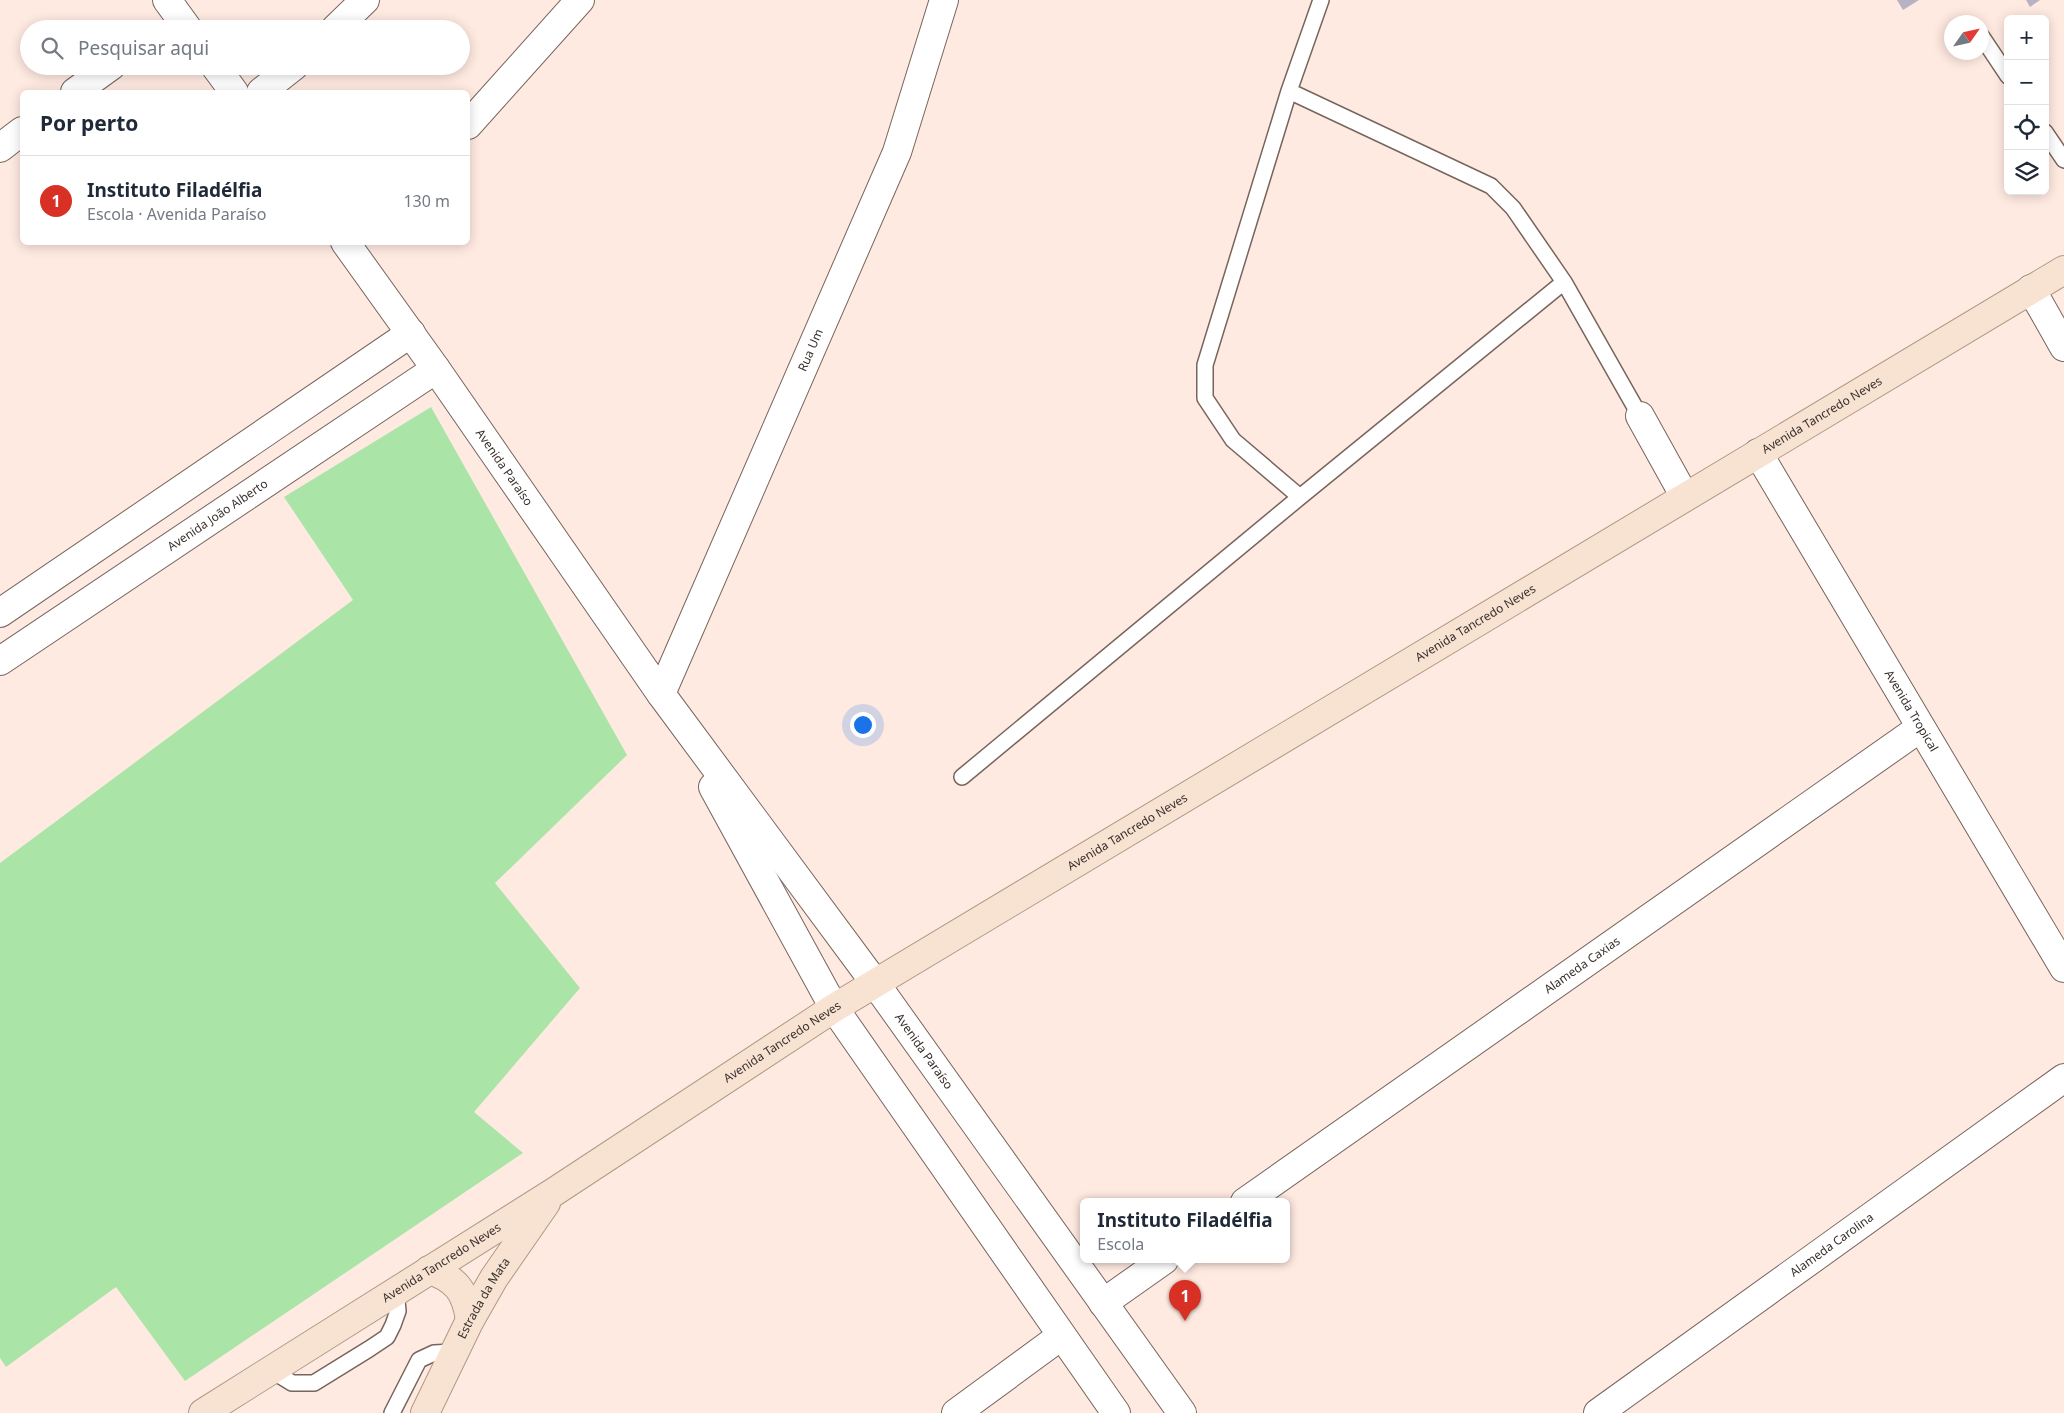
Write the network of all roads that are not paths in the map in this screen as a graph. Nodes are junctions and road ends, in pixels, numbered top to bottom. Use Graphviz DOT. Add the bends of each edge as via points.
graph roads {
  1 [pos="365,0"];
  2 [pos="580,0"];
  3 [pos="944,0"];
  4 [pos="1321,0"];
  5 [pos="345,20"];
  6 [pos="1989,48"];
  7 [pos="2004,70"];
  8 [pos="99,75"];
  9 [pos="222,75"];
  10 [pos="283,75"];
  11 [pos="78,90"];
  12 [pos="233,90"];
  13 [pos="264,90"];
  14 [pos="1289,91"];
  15 [pos="470,123"];
  16 [pos="20,133"];
  17 [pos="2049,138"];
  18 [pos="0,148"];
  19 [pos="2064,160"];
  20 [pos="353,246"];
  21 [pos="2064,270"];
  22 [pos="1564,282"];
  23 [pos="2031,290"];
  24 [pos="411,333"];
  25 [pos="2064,347"];
  26 [pos="436,369"];
  27 [pos="1640,416"];
  28 [pos="1758,453"];
  29 [pos="1300,497"];
  30 [pos="1685,497"];
  31 [pos="0,613"];
  32 [pos="0,661"];
  33 [pos="661,694"];
  34 [pos="1920,728"];
  35 [pos="962,777"];
  36 [pos="2064,968"];
  37 [pos="875,983"];
  38 [pos="834,1008"];
  39 [pos="2064,1078"];
  40 [pos="554,1192"];
  41 [pos="1251,1198"];
  42 [pos="1160,1263"];
  43 [pos="429,1270"];
  44 [pos="1103,1302"];
  45 [pos="470,1320"];
  46 [pos="1061,1336"];
  47 [pos="453,1352"];
  48 [pos="203,1413"];
  49 [pos="392,1413"];
  50 [pos="424,1413"];
  51 [pos="956,1413"];
  52 [pos="1116,1413"];
  53 [pos="1182,1413"];
  54 [pos="1598,1413"];
  1 -- 5 [label="street"];
  2 -- 15 [label="street"];
  3 -- 33 [label="street, Rua Um" via="897,152"];
  4 -- 14 [label="lane"];
  6 -- 7 [label="lane"];
  8 -- 11 [label="street"];
  9 -- 12 [label="street"];
  10 -- 13 [label="street"];
  14 -- 22 [label="lane" via="1491,186 1513,208"];
  14 -- 29 [label="lane" via="1205,365 1205,398 1233,440"];
  16 -- 18 [label="street"];
  17 -- 19 [label="lane"];
  20 -- 24 [label="street, Avenida Paraíso"];
  21 -- 23 [label="main road, Avenida Tancredo Neves"];
  22 -- 27 [label="lane"];
  22 -- 29 [label="lane"];
  23 -- 25 [label="street"];
  23 -- 28 [label="main road, Avenida Tancredo Neves"];
  24 -- 26 [label="street, Avenida Paraíso"];
  24 -- 31 [label="street"];
  26 -- 32 [label="street, Avenida João Alberto"];
  26 -- 33 [label="street, Avenida Paraíso"];
  27 -- 30 [label="street"];
  28 -- 30 [label="main road, Avenida Tancredo Neves"];
  28 -- 34 [label="street, Avenida Tropical"];
  29 -- 35 [label="lane"];
  30 -- 37 [label="main road, Avenida Tancredo Neves"];
  33 -- 37 [label="street, Avenida Paraíso"];
  33 -- 38 [label="street, Avenida Paraíso"];
  34 -- 36 [label="street, Avenida Tropical"];
  34 -- 41 [label="street, Alameda Caxias"];
  37 -- 38 [label="main road, Avenida Tancredo Neves"];
  37 -- 44 [label="street, Avenida Paraíso"];
  38 -- 40 [label="main road, Avenida Tancredo Neves"];
  38 -- 46 [label="street, Avenida Paraíso"];
  39 -- 54 [label="street, Alameda Carolina"];
  40 -- 43 [label="main road, Avenida Tancredo Neves"];
  40 -- 45 [label="main road, Estrada da Mata" via="494,1278"];
  42 -- 44 [label="street"];
  43 -- 45 [label="main road" via="455,1284 467,1302"];
  43 -- 48 [label="main road, Avenida Tancredo Neves"];
  44 -- 53 [label="street, Avenida Paraíso"];
  45 -- 47 [label="main road, Estrada da Mata"];
  46 -- 51 [label="street"];
  46 -- 52 [label="street, Avenida Paraíso"];
  47 -- 49 [label="lane" via="434,1353 420,1360"];
  47 -- 50 [label="main road, Estrada da Mata"];
}
